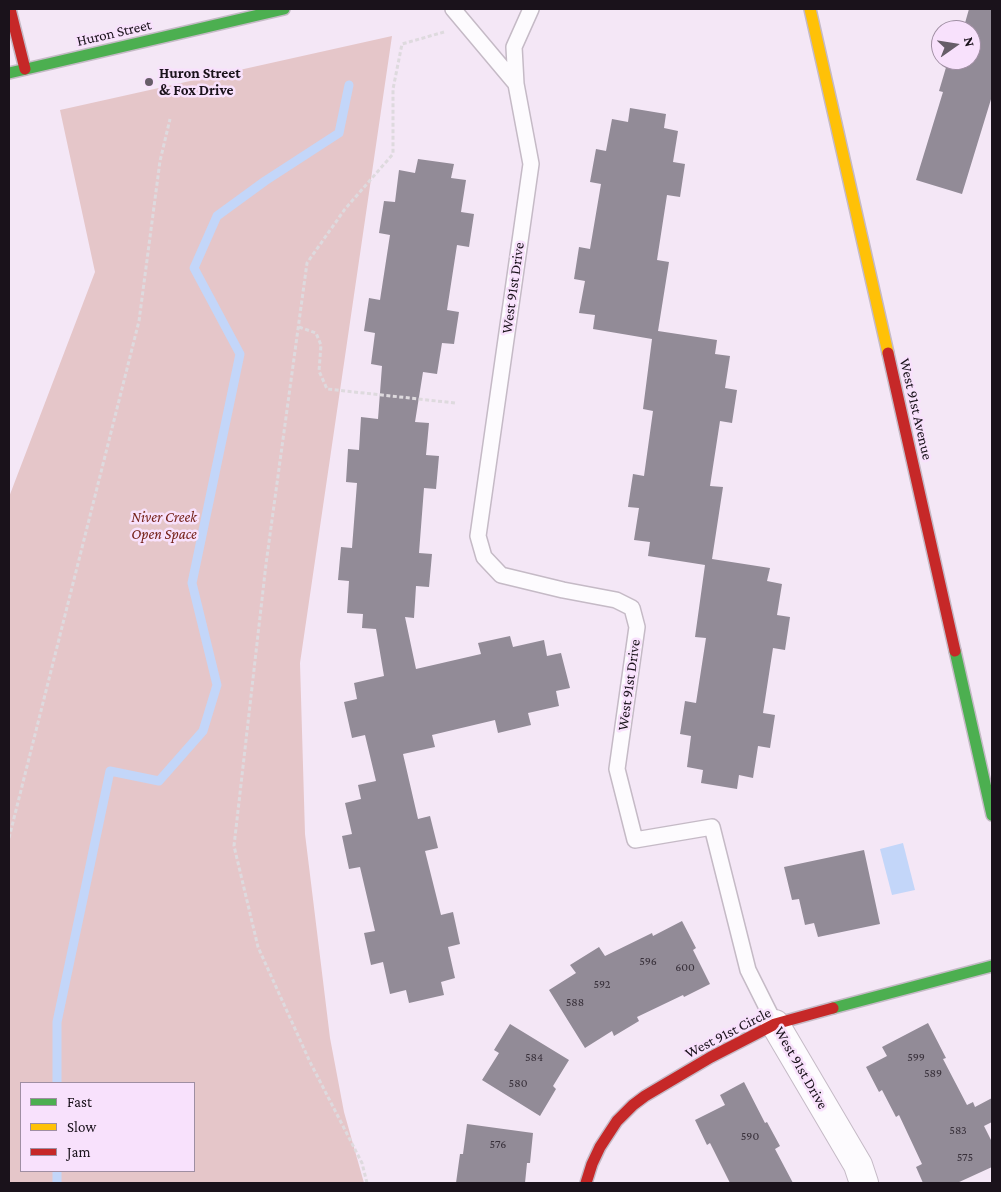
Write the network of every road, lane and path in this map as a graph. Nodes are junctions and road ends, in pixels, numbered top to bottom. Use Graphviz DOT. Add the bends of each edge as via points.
graph roads {
  1 [pos="10,9"];
  2 [pos="284,9"];
  3 [pos="453,9"];
  4 [pos="531,9"];
  5 [pos="810,9"];
  6 [pos="466,25"];
  7 [pos="25,69"];
  8 [pos="9,73"];
  9 [pos="516,84"];
  10 [pos="170,119"];
  11 [pos="298,327"];
  12 [pos="455,403"];
  13 [pos="992,815"];
  14 [pos="9,838"];
  15 [pos="992,966"];
  16 [pos="775,1024"];
  17 [pos="367,1183"];
  18 [pos="586,1183"];
  19 [pos="864,1183"];
  1 -- 7 [label="street"];
  2 -- 7 [label="street, Huron Street"];
  3 -- 6 [label="lane"];
  4 -- 9 [label="lane" via="514,47"];
  5 -- 13 [label="street, West 91st Avenue"];
  6 -- 9 [label="lane"];
  6 -- 11 [label="path" via="402,44 393,90 394,154 345,209 307,263"];
  7 -- 8 [label="street, Huron Street"];
  9 -- 16 [label="lane, West 91st Drive" via="531,164 478,536 484,557 501,575 616,600 632,608 637,628 617,770 635,840 712,827 748,970"];
  10 -- 14 [label="path" via="160,161 139,321"];
  11 -- 12 [label="path" via="316,333 321,346 319,371 328,389"];
  11 -- 17 [label="path" via="266,564 234,846 258,947 310,1062 362,1162"];
  15 -- 16 [label="street, West 91st Circle"];
  16 -- 18 [label="street, West 91st Circle" via="711,1057 633,1105 617,1121 600,1147"];
  16 -- 19 [label="street, West 91st Drive" via="858,1165"];
}
